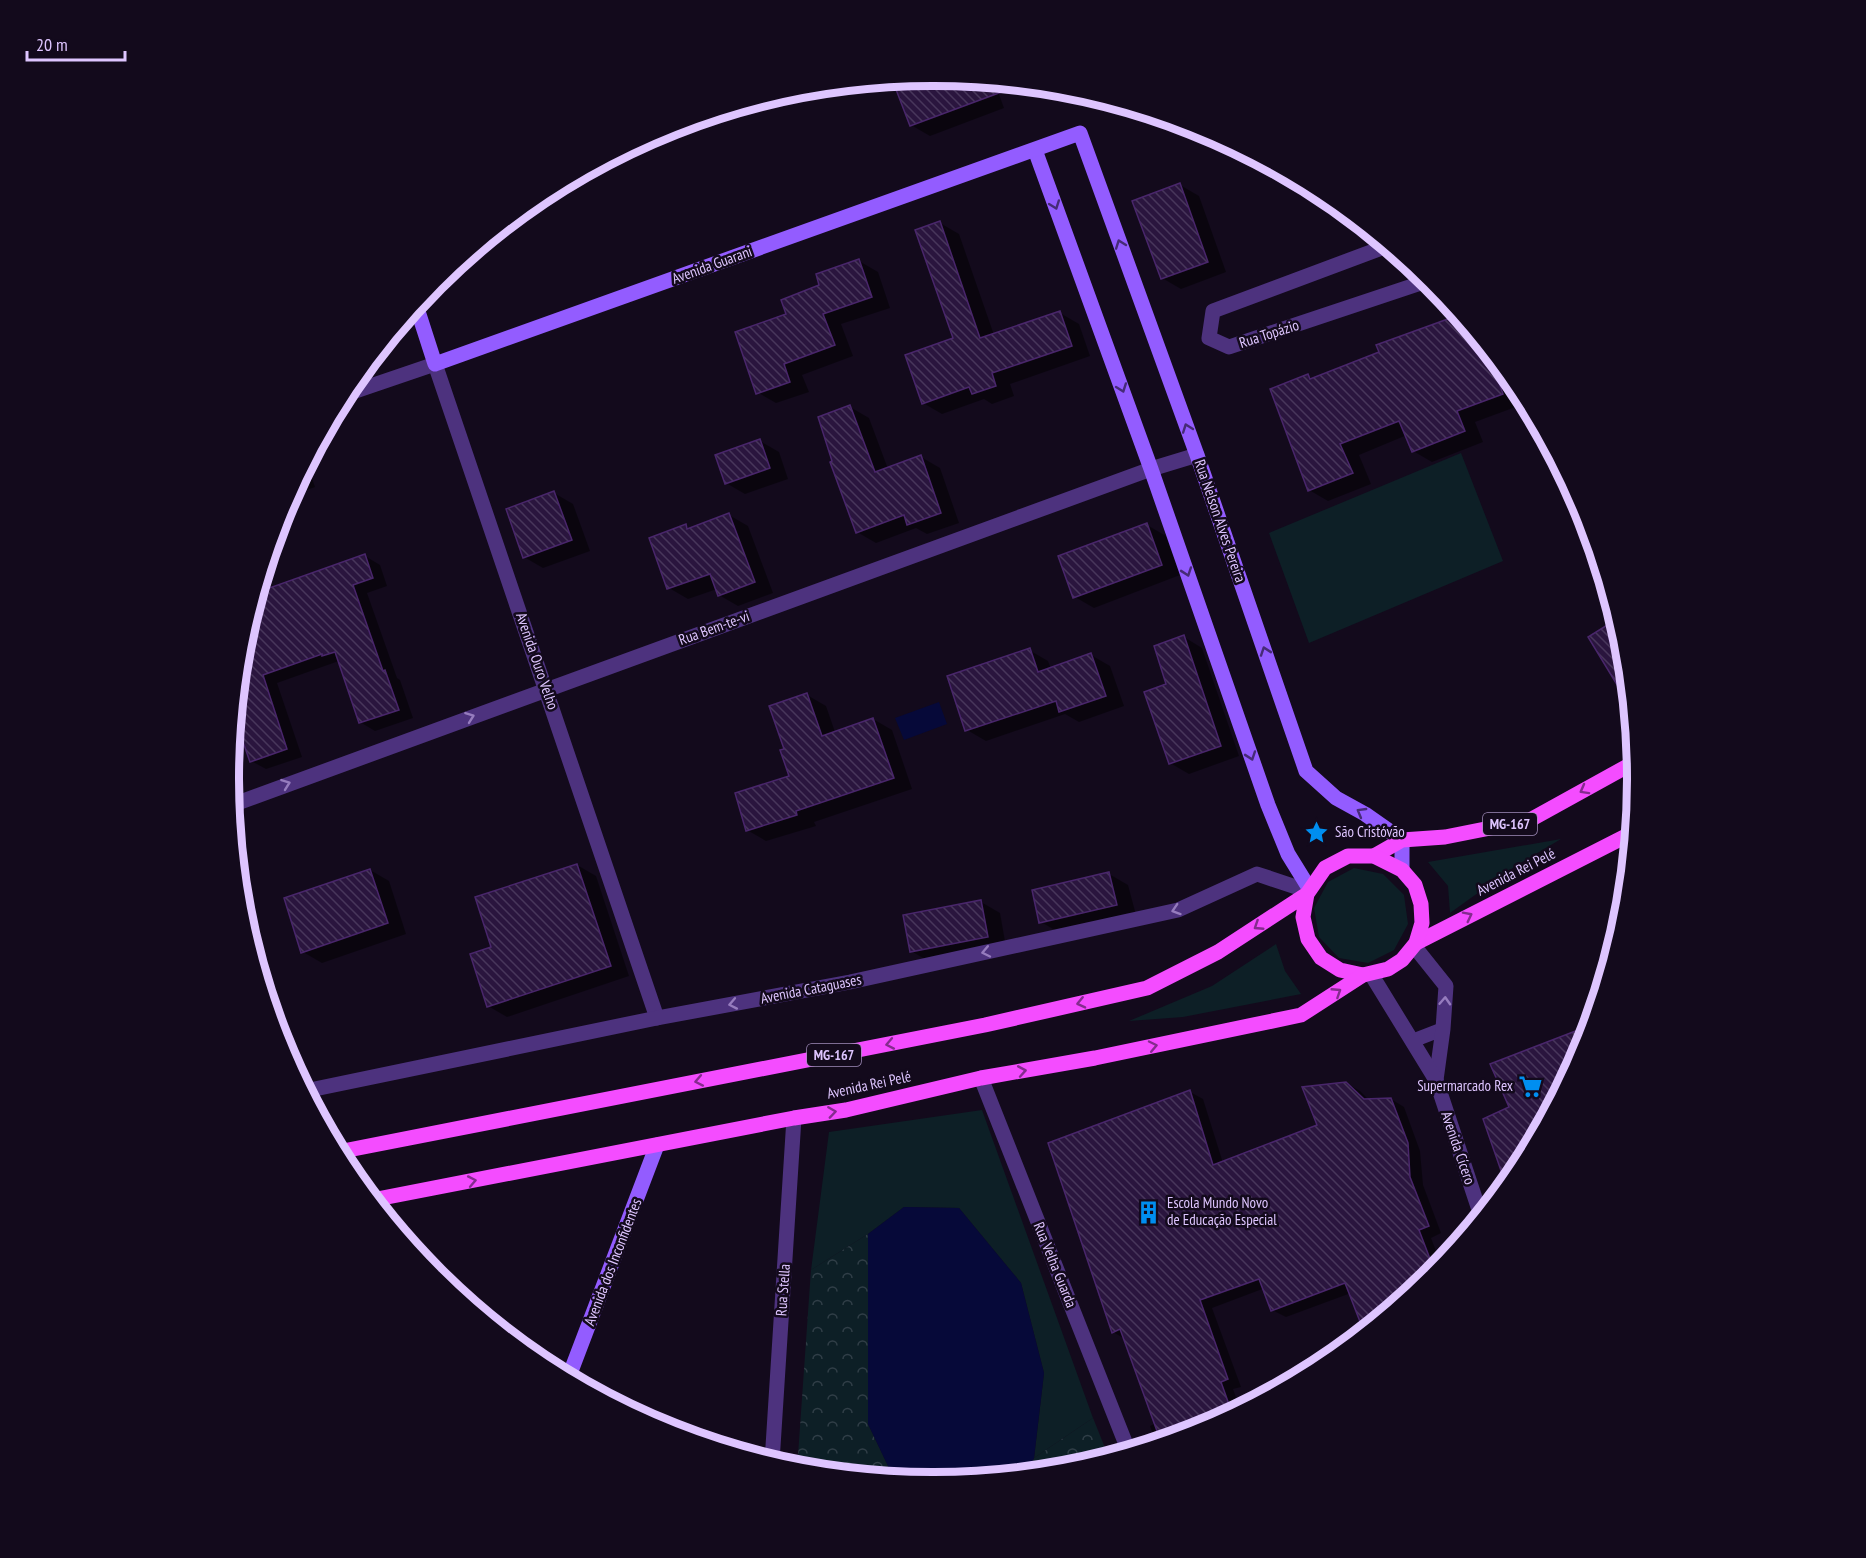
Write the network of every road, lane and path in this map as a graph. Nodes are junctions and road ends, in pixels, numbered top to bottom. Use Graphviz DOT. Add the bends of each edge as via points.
graph roads {
  1 [pos="1080,133"];
  2 [pos="1035,150"];
  3 [pos="1379,249"];
  4 [pos="1418,284"];
  5 [pos="419,314"];
  6 [pos="435,364"];
  7 [pos="359,390"];
  8 [pos="1197,455"];
  9 [pos="1151,469"];
  10 [pos="546,689"];
  11 [pos="1626,767"];
  12 [pos="240,802"];
  13 [pos="1624,837"];
  14 [pos="1402,840"];
  15 [pos="1374,855"];
  16 [pos="1402,870"];
  17 [pos="1308,891"];
  18 [pos="1415,945"];
  19 [pos="1367,974"];
  20 [pos="657,1018"];
  21 [pos="1443,1029"];
  22 [pos="1412,1041"];
  23 [pos="981,1078"];
  24 [pos="1436,1080"];
  25 [pos="313,1089"];
  26 [pos="794,1118"];
  27 [pos="657,1145"];
  28 [pos="347,1150"];
  29 [pos="381,1198"];
  30 [pos="1478,1207"];
  31 [pos="571,1370"];
  32 [pos="1126,1445"];
  33 [pos="773,1453"];
  1 -- 2 [label="street, Avenida Guarani"];
  8 -- 1 [label="street, Rua Nelson Alves Pereira, one-way"];
  2 -- 6 [label="street, Avenida Guarani"];
  2 -- 9 [label="street, one-way"];
  3 -- 4 [label="street, Rua Topázio" via="1213,311 1209,338 1229,347"];
  5 -- 6 [label="street, Avenida Ouro Velho"];
  6 -- 7 [label="street, Avenida Guarani"];
  6 -- 10 [label="street, Avenida Ouro Velho"];
  8 -- 9 [label="street, Rua Bem-te-vi"];
  14 -- 8 [label="street, Rua Nelson Alves Pereira, one-way" via="1335,798 1306,771"];
  9 -- 10 [label="street, Rua Bem-te-vi"];
  9 -- 17 [label="street, one-way" via="1268,805"];
  12 -- 10 [label="street, Rua Bem-te-vi, one-way"];
  10 -- 20 [label="street, Avenida Ouro Velho"];
  11 -- 14 [label="main road, MG-167, one-way" via="1530,820 1445,837"];
  18 -- 13 [label="main road, Avenida Rei Pelé, one-way"];
  14 -- 15 [label="main road, MG-167"];
  14 -- 16 [label="street"];
  15 -- 16 [label="main road"];
  15 -- 17 [label="main road" via="1348,856 1325,868"];
  16 -- 18 [label="main road" via="1415,885 1421,904 1422,923"];
  17 -- 19 [label="main road" via="1303,916 1308,939 1321,958 1340,970"];
  17 -- 20 [label="street, Avenida Cataguases, one-way" via="1257,874 1178,910 850,982"];
  17 -- 28 [label="main road, MG-167, one-way" via="1218,952 1147,988 985,1025"];
  18 -- 19 [label="main road, Avenida Rei Pelé" via="1388,969"];
  21 -- 18 [label="street, Avenida Cícero, one-way" via="1446,986"];
  19 -- 22 [label="street, Avenida Cícero"];
  23 -- 19 [label="main road, Avenida Rei Pelé, one-way" via="1301,1016"];
  20 -- 25 [label="street, Avenida Cataguases"];
  21 -- 22 [label="lane"];
  21 -- 24 [label="street, Avenida Cícero"];
  22 -- 24 [label="street, Avenida Cícero"];
  26 -- 23 [label="main road, Avenida Rei Pelé, one-way" via="846,1110"];
  23 -- 32 [label="street, Rua Velha Guarda"];
  24 -- 30 [label="street, Avenida Cícero"];
  26 -- 27 [label="main road, Avenida Rei Pelé"];
  26 -- 33 [label="street, Rua Stella"];
  29 -- 27 [label="main road, Avenida Rei Pelé, one-way"];
  27 -- 31 [label="street, Avenida dos Inconfidentes"];
}
